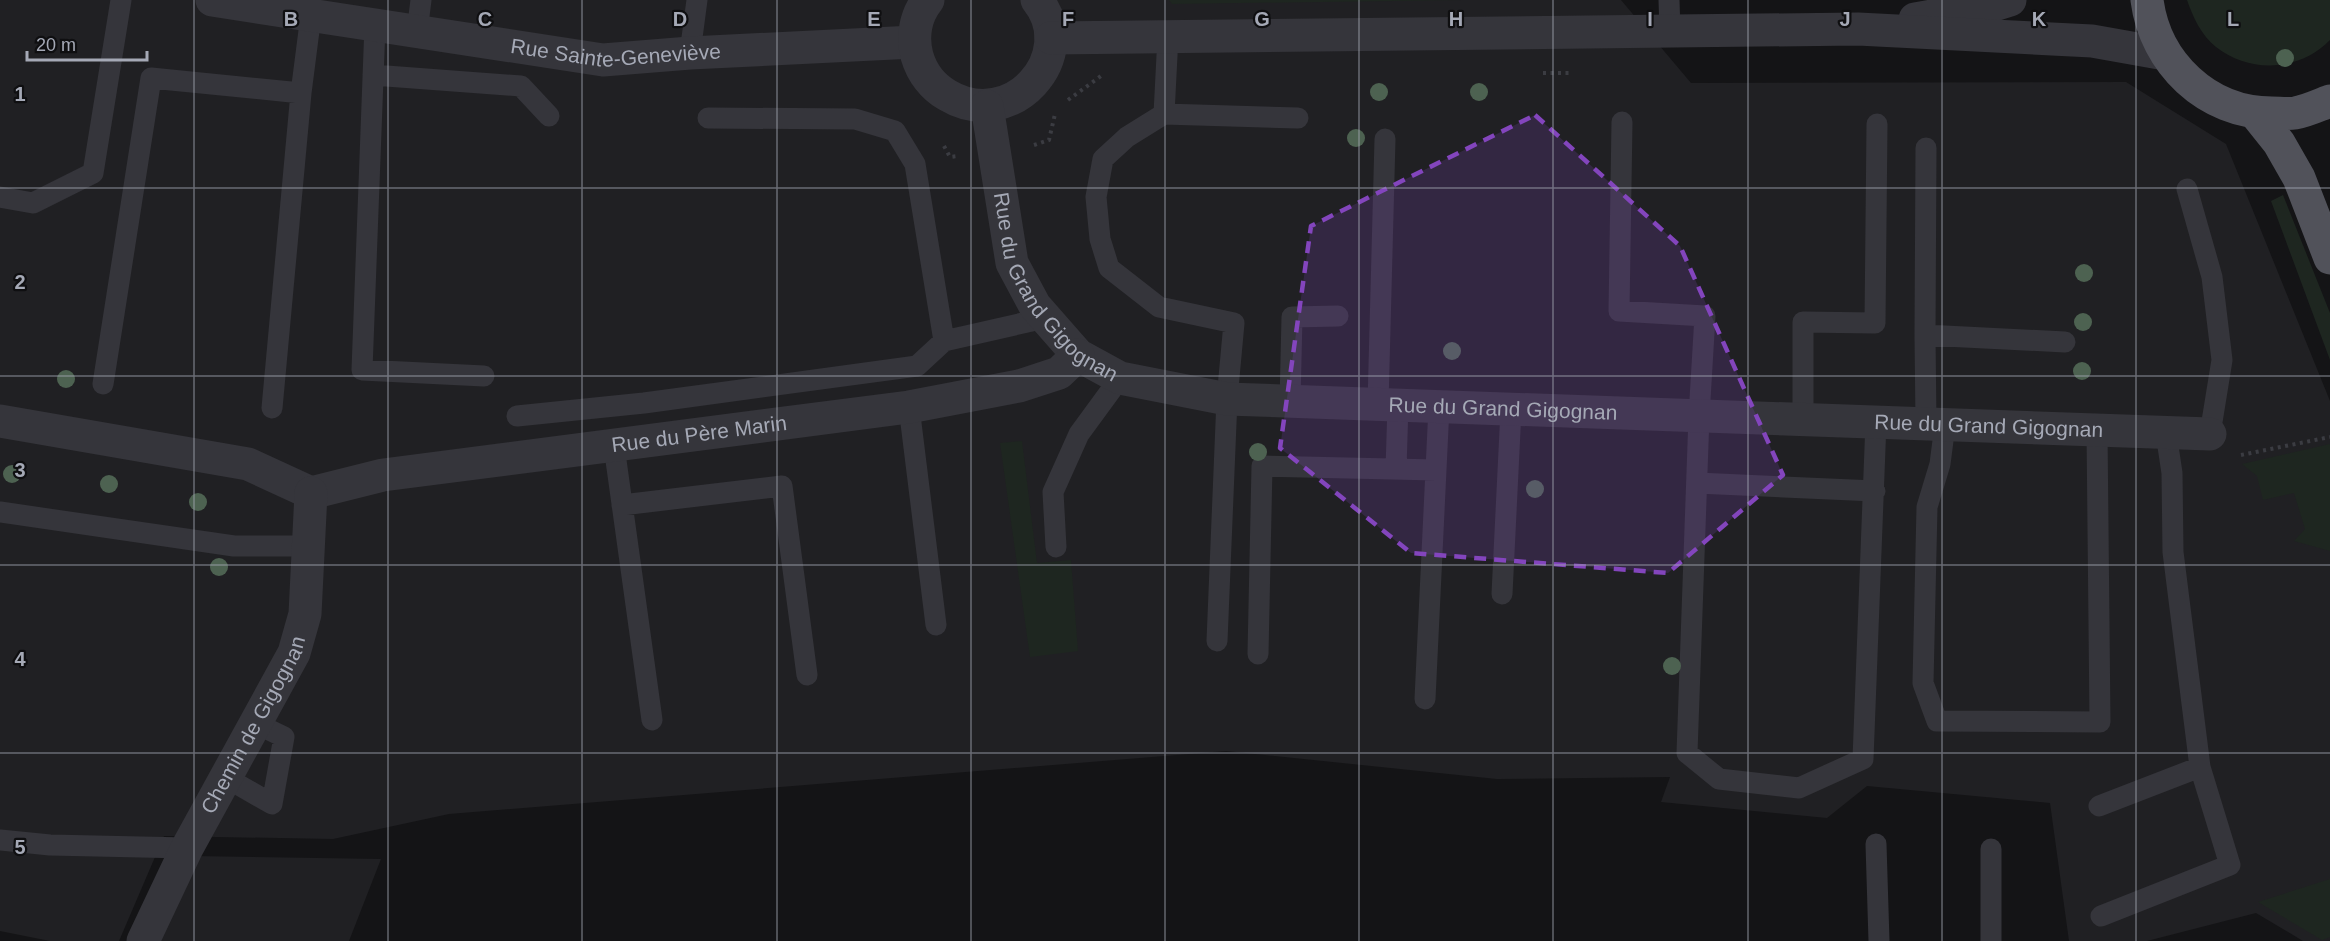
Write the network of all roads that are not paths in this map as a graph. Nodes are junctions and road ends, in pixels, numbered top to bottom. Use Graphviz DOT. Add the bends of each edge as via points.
graph roads {
  1 [pos="120,0"];
  2 [pos="697,0"];
  3 [pos="928,0"];
  4 [pos="1037,0"];
  5 [pos="2010,0"];
  6 [pos="2147,0"];
  7 [pos="225,1"];
  8 [pos="311,15"];
  9 [pos="419,16"];
  10 [pos="1669,16"];
  11 [pos="375,25"];
  12 [pos="1858,29"];
  13 [pos="1168,36"];
  14 [pos="1051,38"];
  15 [pos="914,42"];
  16 [pos="690,53"];
  17 [pos="2165,54"];
  18 [pos="373,75"];
  19 [pos="301,93"];
  20 [pos="2330,101"];
  21 [pos="987,106"];
  22 [pos="2255,113"];
  23 [pos="1164,114"];
  24 [pos="549,117"];
  25 [pos="708,118"];
  26 [pos="1298,118"];
  27 [pos="1622,122"];
  28 [pos="1877,124"];
  29 [pos="1384,139"];
  30 [pos="1926,148"];
  31 [pos="2187,189"];
  32 [pos="0,197"];
  33 [pos="2330,258"];
  34 [pos="1338,316"];
  35 [pos="1045,318"];
  36 [pos="1925,336"];
  37 [pos="944,342"];
  38 [pos="2065,342"];
  39 [pos="1078,355"];
  40 [pos="484,376"];
  41 [pos="1120,378"];
  42 [pos="103,384"];
  43 [pos="1227,399"];
  44 [pos="1290,402"];
  45 [pos="1388,405"];
  46 [pos="909,407"];
  47 [pos="1438,407"];
  48 [pos="272,408"];
  49 [pos="1511,410"];
  50 [pos="517,416"];
  51 [pos="1699,416"];
  52 [pos="1803,420"];
  53 [pos="0,421"];
  54 [pos="1876,422"];
  55 [pos="1936,425"];
  56 [pos="2097,430"];
  57 [pos="2166,433"];
  58 [pos="2210,434"];
  59 [pos="614,446"];
  60 [pos="1396,469"];
  61 [pos="1436,470"];
  62 [pos="1697,483"];
  63 [pos="1875,491"];
  64 [pos="311,493"];
  65 [pos="622,505"];
  66 [pos="0,512"];
  67 [pos="309,546"];
  68 [pos="1056,547"];
  69 [pos="1502,594"];
  70 [pos="936,625"];
  71 [pos="1217,641"];
  72 [pos="1258,654"];
  73 [pos="807,675"];
  74 [pos="1425,699"];
  75 [pos="652,720"];
  76 [pos="255,723"];
  77 [pos="2200,767"];
  78 [pos="225,777"];
  79 [pos="2099,806"];
  80 [pos="0,840"];
  81 [pos="1876,844"];
  82 [pos="187,848"];
  83 [pos="1991,849"];
  84 [pos="2101,916"];
  85 [pos="143,941"];
  86 [pos="1879,941"];
  87 [pos="1991,941"];
  1 -- 32 [label="lane" via="93,173 33,203"];
  2 -- 16 [label="lane"];
  3 -- 15 [label="street" via="920,10"];
  4 -- 14 [label="street" via="1044,9"];
  5 -- 12 [label="street"];
  6 -- 17 [label="main road" via="2150,21"];
  7 -- 8 [label="street, Rue Sainte-Geneviève"];
  8 -- 11 [label="street, Rue Sainte-Geneviève"];
  8 -- 19 [label="lane"];
  9 -- 11 [label="street, Rue Sainte-Geneviève"];
  9 -- 16 [label="street, Rue Sainte-Geneviève" via="603,60"];
  10 -- 12 [label="street"];
  10 -- 13 [label="street"];
  11 -- 18 [label="lane"];
  12 -- 17 [label="street" via="2092,41"];
  13 -- 14 [label="street"];
  13 -- 23 [label="lane"];
  14 -- 21 [label="street" via="1046,63 1033,84 1012,100"];
  15 -- 16 [label="street, Rue Sainte-Geneviève"];
  15 -- 21 [label="street" via="920,68 937,89 960,103"];
  17 -- 22 [label="main road" via="2189,82 2220,103"];
  18 -- 24 [label="lane" via="521,86"];
  18 -- 40 [label="lane" via="362,370"];
  19 -- 42 [label="lane" via="151,78"];
  19 -- 48 [label="lane"];
  20 -- 22 [label="main road" via="2294,113"];
  21 -- 35 [label="street, Rue du Grand Gigognan" via="1012,263"];
  22 -- 33 [label="main road" via="2279,142 2299,178"];
  23 -- 26 [label="lane"];
  23 -- 43 [label="lane" via="1127,136 1103,159 1096,197 1100,239 1109,268 1159,307 1234,323"];
  25 -- 37 [label="lane" via="855,119 895,131 915,164"];
  27 -- 51 [label="lane" via="1618,311 1705,316"];
  28 -- 52 [label="lane" via="1875,323 1803,322"];
  29 -- 45 [label="lane"];
  30 -- 36 [label="lane"];
  31 -- 58 [label="lane" via="2212,277 2222,360"];
  34 -- 44 [label="lane" via="1292,317"];
  35 -- 37 [label="lane"];
  35 -- 39 [label="street, Rue du Grand Gigognan"];
  36 -- 38 [label="lane"];
  36 -- 55 [label="lane"];
  37 -- 50 [label="lane" via="917,366"];
  39 -- 41 [label="street, Rue du Grand Gigognan"];
  39 -- 46 [label="street, Rue du Père Marin" via="1059,373 1019,386"];
  41 -- 43 [label="street, Rue du Grand Gigognan"];
  41 -- 68 [label="lane" via="1079,434 1053,492"];
  43 -- 44 [label="street, Rue du Grand Gigognan"];
  43 -- 71 [label="lane"];
  44 -- 45 [label="street, Rue du Grand Gigognan"];
  45 -- 47 [label="street, Rue du Grand Gigognan"];
  45 -- 60 [label="lane"];
  46 -- 59 [label="street, Rue du Père Marin"];
  46 -- 70 [label="lane"];
  47 -- 49 [label="street, Rue du Grand Gigognan"];
  47 -- 61 [label="lane"];
  49 -- 51 [label="street, Rue du Grand Gigognan"];
  49 -- 69 [label="lane"];
  51 -- 52 [label="street, Rue du Grand Gigognan"];
  51 -- 62 [label="lane"];
  52 -- 54 [label="street, Rue du Grand Gigognan"];
  53 -- 64 [label="street" via="248,464"];
  54 -- 55 [label="street, Rue du Grand Gigognan"];
  54 -- 63 [label="lane"];
  55 -- 56 [label="street, Rue du Grand Gigognan"];
  55 -- 56 [label="lane" via="1940,464 1927,507 1923,683 1937,721 2100,722"];
  56 -- 57 [label="street, Rue du Grand Gigognan"];
  57 -- 58 [label="street, Rue du Grand Gigognan"];
  57 -- 77 [label="lane" via="2172,473 2174,552"];
  59 -- 64 [label="street, Rue du Père Marin" via="383,475"];
  59 -- 65 [label="lane"];
  60 -- 61 [label="lane"];
  60 -- 72 [label="lane" via="1262,466"];
  61 -- 74 [label="lane"];
  62 -- 63 [label="lane"];
  62 -- 63 [label="lane" via="1687,753 1719,779 1799,788 1863,759"];
  64 -- 67 [label="street, Chemin de Gigognan"];
  65 -- 73 [label="lane" via="782,486"];
  65 -- 75 [label="lane"];
  66 -- 67 [label="lane" via="234,546"];
  67 -- 76 [label="street, Chemin de Gigognan" via="305,614 294,653"];
  76 -- 78 [label="street, Chemin de Gigognan"];
  76 -- 78 [label="lane" via="284,737 272,804"];
  77 -- 79 [label="lane"];
  77 -- 84 [label="lane" via="2230,865"];
  78 -- 82 [label="street, Chemin de Gigognan"];
  80 -- 82 [label="lane"];
  81 -- 86 [label="lane"];
  82 -- 85 [label="street, Chemin de Gigognan"];
  83 -- 87 [label="lane"];
}
